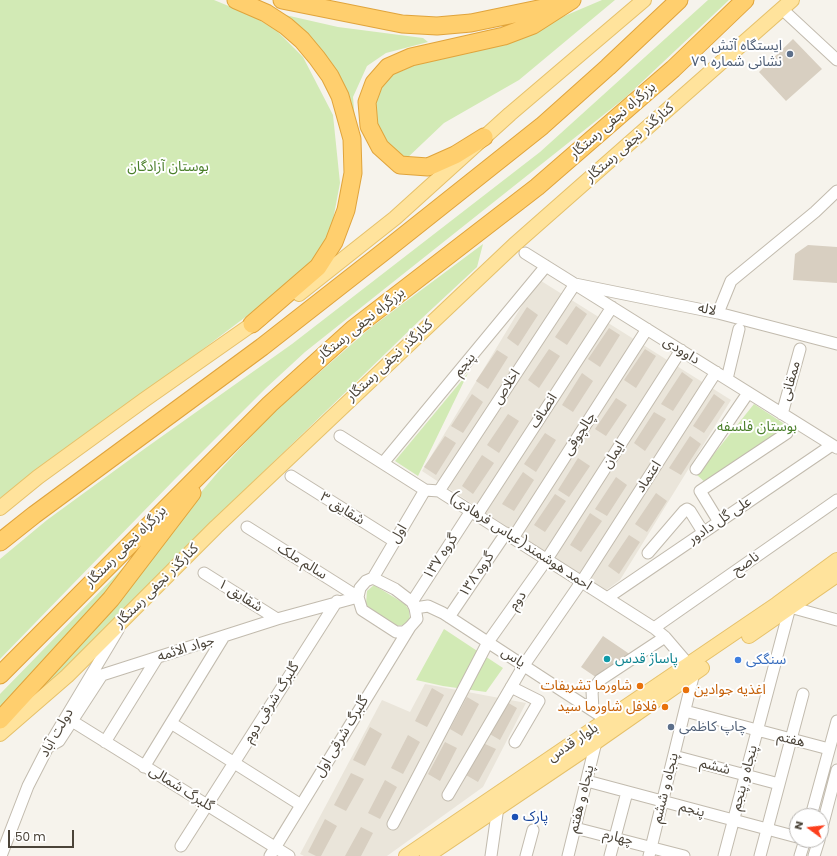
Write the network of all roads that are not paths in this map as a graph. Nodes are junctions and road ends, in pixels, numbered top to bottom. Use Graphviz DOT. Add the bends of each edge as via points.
graph roads {
  1 [pos="236,0"];
  2 [pos="282,0"];
  3 [pos="572,0"];
  4 [pos="644,0"];
  5 [pos="679,0"];
  6 [pos="745,0"];
  7 [pos="787,5"];
  8 [pos="837,60"];
  9 [pos="484,137"];
  10 [pos="837,192"];
  11 [pos="525,253"];
  12 [pos="546,266"];
  13 [pos="575,284"];
  14 [pos="612,307"];
  15 [pos="718,313"];
  16 [pos="252,324"];
  17 [pos="740,329"];
  18 [pos="647,330"];
  19 [pos="837,344"];
  20 [pos="800,349"];
  21 [pos="681,350"];
  22 [pos="716,372"];
  23 [pos="726,379"];
  24 [pos="748,393"];
  25 [pos="782,414"];
  26 [pos="786,433"];
  27 [pos="340,436"];
  28 [pos="835,447"];
  29 [pos="225,448"];
  30 [pos="383,463"];
  31 [pos="696,469"];
  32 [pos="291,476"];
  33 [pos="425,490"];
  34 [pos="439,491"];
  35 [pos="837,500"];
  36 [pos="0,508"];
  37 [pos="474,513"];
  38 [pos="719,522"];
  39 [pos="247,527"];
  40 [pos="703,532"];
  41 [pos="510,535"];
  42 [pos="394,541"];
  43 [pos="0,542"];
  44 [pos="648,553"];
  45 [pos="547,559"];
  46 [pos="837,560"];
  47 [pos="204,573"];
  48 [pos="837,575"];
  49 [pos="373,578"];
  50 [pos="582,581"];
  51 [pos="358,597"];
  52 [pos="607,598"];
  53 [pos="336,601"];
  54 [pos="413,605"];
  55 [pos="790,607"];
  56 [pos="126,616"];
  57 [pos="449,617"];
  58 [pos="277,619"];
  59 [pos="837,620"];
  60 [pos="410,627"];
  61 [pos="654,628"];
  62 [pos="665,637"];
  63 [pos="223,638"];
  64 [pos="488,642"];
  65 [pos="157,658"];
  66 [pos="524,666"];
  67 [pos="692,669"];
  68 [pos="0,675"];
  69 [pos="511,687"];
  70 [pos="803,694"];
  71 [pos="593,711"];
  72 [pos="684,711"];
  73 [pos="0,720"];
  74 [pos="607,720"];
  75 [pos="72,721"];
  76 [pos="837,721"];
  77 [pos="171,723"];
  78 [pos="757,732"];
  79 [pos="0,734"];
  80 [pos="791,740"];
  81 [pos="105,742"];
  82 [pos="516,742"];
  83 [pos="596,742"];
  84 [pos="48,747"];
  85 [pos="829,750"];
  86 [pos="674,756"];
  87 [pos="234,763"];
  88 [pos="144,767"];
  89 [pos="837,770"];
  90 [pos="746,776"];
  91 [pos="587,781"];
  92 [pos="779,784"];
  93 [pos="627,792"];
  94 [pos="448,796"];
  95 [pos="662,802"];
  96 [pos="301,805"];
  97 [pos="207,806"];
  98 [pos="498,807"];
  99 [pos="813,808"];
  100 [pos="827,808"];
  101 [pos="734,821"];
  102 [pos="393,824"];
  103 [pos="474,824"];
  104 [pos="495,828"];
  105 [pos="575,828"];
  106 [pos="768,829"];
  107 [pos="534,830"];
  108 [pos="789,834"];
  109 [pos="615,838"];
  110 [pos="181,846"];
  111 [pos="650,851"];
  112 [pos="273,852"];
  113 [pos="1,856"];
  114 [pos="289,856"];
  115 [pos="406,856"];
  116 [pos="427,856"];
  117 [pos="492,856"];
  118 [pos="526,856"];
  119 [pos="568,856"];
  120 [pos="610,856"];
  121 [pos="684,856"];
  122 [pos="724,856"];
  123 [pos="760,856"];
  1 -- 16 [label="highway" via="266,13 302,40 330,76 340,96 352,139 353,173 346,210 334,242 318,267"];
  2 -- 3 [label="highway" via="402,24 437,26 471,23"];
  3 -- 9 [label="highway" via="533,25 504,36 411,57 388,67 374,83 367,102 369,126 380,147 400,164 428,167 455,155"];
  4 -- 9 [label="main road"];
  5 -- 43 [label="highway" via="542,126 398,241 262,347"];
  6 -- 29 [label="highway, بزرگراه نجفی رستگار" via="673,69 537,187 353,329"];
  7 -- 8 [label="street"];
  7 -- 56 [label="main road, کنارگذر نجفی رستگار" via="514,245 318,429"];
  9 -- 16 [label="main road" via="395,218 300,293"];
  10 -- 15 [label="street" via="731,281"];
  11 -- 12 [label="street, داوودی"];
  12 -- 13 [label="street, داوودی"];
  12 -- 30 [label="street, پنجم"];
  13 -- 14 [label="street, داوودی"];
  13 -- 15 [label="street, لاله"];
  13 -- 34 [label="street, اخلاص"];
  14 -- 18 [label="street, داوودی"];
  14 -- 37 [label="street, انصاف"];
  15 -- 19 [label="street, لاله"];
  16 -- 36 [label="main road" via="38,477"];
  17 -- 23 [label="street"];
  18 -- 21 [label="street, داوودی"];
  18 -- 41 [label="street, چالچوقی"];
  20 -- 25 [label="street, ممقانی"];
  21 -- 22 [label="street, داوودی"];
  21 -- 45 [label="street, ایمان"];
  22 -- 23 [label="street, داوودی"];
  22 -- 50 [label="street, اعتماد"];
  23 -- 24 [label="street, داوودی"];
  24 -- 25 [label="street, داوودی"];
  24 -- 31 [label="street"];
  25 -- 28 [label="street, داوودی"];
  26 -- 38 [label="street" via="700,491"];
  27 -- 30 [label="street, احمد هوشمند(عباس فرهادی)"];
  28 -- 38 [label="street, علی گل دادور"];
  29 -- 68 [label="highway, بزرگراه نجفی رستگار"];
  29 -- 73 [label="highway" via="111,599"];
  30 -- 33 [label="street, احمد هوشمند(عباس فرهادی)"];
  32 -- 42 [label="street, شقایق ۳"];
  33 -- 34 [label="street, احمد هوشمند(عباس فرهادی)"];
  33 -- 42 [label="street, اول"];
  34 -- 37 [label="street, احمد هوشمند(عباس فرهادی)"];
  35 -- 61 [label="street, ناصح"];
  37 -- 41 [label="street, احمد هوشمند(عباس فرهادی)"];
  37 -- 54 [label="street, گروه ۱۳۷"];
  38 -- 40 [label="street, علی گل دادور"];
  39 -- 51 [label="street, سالم ملک"];
  40 -- 44 [label="street" via="687,509"];
  40 -- 52 [label="street, علی گل دادور"];
  41 -- 45 [label="street, احمد هوشمند(عباس فرهادی)"];
  41 -- 57 [label="street, گروه ۱۳۸"];
  42 -- 49 [label="street, اول"];
  45 -- 50 [label="street, احمد هوشمند(عباس فرهادی)"];
  45 -- 64 [label="street, دوم"];
  46 -- 67 [label="main road, بلوار قدس"];
  47 -- 58 [label="street, شقایق ۱"];
  48 -- 55 [label="main road, بلوار قدس"];
  49 -- 51 [label="street, اول" via="360,588"];
  49 -- 54 [label="street" via="395,589"];
  50 -- 52 [label="street, احمد هوشمند(عباس فرهادی)"];
  50 -- 66 [label="street"];
  51 -- 53 [label="street, جواد الائمه"];
  51 -- 60 [label="street" via="362,610 396,632 404,632"];
  52 -- 61 [label="street, احمد هوشمند(عباس فرهادی)"];
  53 -- 58 [label="street, جواد الائمه"];
  53 -- 87 [label="street, گلبرگ شرقی دوم"];
  54 -- 57 [label="street, یاس" via="428,606"];
  54 -- 60 [label="street, گروه ۱۳۷" via="416,619"];
  55 -- 59 [label="street"];
  55 -- 67 [label="main road, بلوار قدس"];
  55 -- 78 [label="street, پنجاه و پنجم"];
  56 -- 79 [label="main road, کنارگذر نجفی رستگار" via="68,676"];
  56 -- 84 [label="street, دولت آباد"];
  57 -- 64 [label="street, یاس"];
  58 -- 63 [label="street, جواد الائمه"];
  60 -- 96 [label="street, گلبرگ شرقی اول"];
  61 -- 62 [label="street, احمد هوشمند(عباس فرهادی)"];
  62 -- 67 [label="street, احمد هوشمند(عباس فرهادی)"];
  62 -- 71 [label="street" via="600,680 592,691"];
  63 -- 65 [label="street, جواد الائمه"];
  63 -- 77 [label="street"];
  64 -- 66 [label="street, یاس"];
  64 -- 102 [label="street, دوم"];
  65 -- 75 [label="street, جواد الائمه" via="102,675"];
  65 -- 81 [label="street"];
  66 -- 69 [label="street"];
  66 -- 71 [label="street, یاس"];
  67 -- 72 [label="street, پنجاه و ششم"];
  67 -- 74 [label="main road, بلوار قدس"];
  67 -- 83 [label="main road, بلوار قدس"];
  69 -- 82 [label="street" via="539,701"];
  69 -- 94 [label="street"];
  70 -- 80 [label="street"];
  71 -- 74 [label="street, یاس"];
  72 -- 78 [label="street, هفتم"];
  72 -- 86 [label="street, پنجاه و ششم"];
  74 -- 115 [label="main road, بلوار قدس"];
  75 -- 81 [label="street, گلبرگ شمالی"];
  75 -- 84 [label="street, جواد الائمه" via="59,741"];
  76 -- 85 [label="street"];
  77 -- 87 [label="street"];
  77 -- 88 [label="street"];
  78 -- 80 [label="street, هفتم"];
  78 -- 90 [label="street, پنجاه و پنجم"];
  80 -- 85 [label="street, هفتم"];
  80 -- 92 [label="street"];
  81 -- 88 [label="street, گلبرگ شمالی"];
  83 -- 91 [label="street, پنجاه و هفتم"];
  83 -- 98 [label="main road, بلوار قدس"];
  84 -- 113 [label="street, دولت آباد" via="28,786"];
  85 -- 99 [label="street"];
  86 -- 90 [label="street, ششم"];
  86 -- 95 [label="street, پنجاه و ششم"];
  87 -- 96 [label="street"];
  87 -- 97 [label="street, گلبرگ شرقی دوم"];
  88 -- 97 [label="street, گلبرگ شمالی"];
  89 -- 100 [label="street"];
  90 -- 92 [label="street, ششم"];
  90 -- 101 [label="street, پنجاه و پنجم"];
  91 -- 93 [label="street, پنجم"];
  91 -- 105 [label="street, پنجاه و هفتم"];
  92 -- 106 [label="street"];
  93 -- 95 [label="street, پنجم"];
  93 -- 109 [label="street"];
  95 -- 101 [label="street, پنجم"];
  95 -- 111 [label="street, پنجاه و ششم"];
  96 -- 112 [label="street, گلبرگ شرقی اول"];
  97 -- 110 [label="street, گلبرگ شرقی دوم"];
  97 -- 112 [label="street, گلبرگ شمالی"];
  98 -- 103 [label="main road, بلوار قدس"];
  98 -- 104 [label="street"];
  101 -- 106 [label="street, پنجم"];
  101 -- 122 [label="street, پنجاه و پنجم"];
  103 -- 104 [label="street"];
  103 -- 116 [label="main road, بلوار قدس"];
  104 -- 117 [label="street"];
  105 -- 109 [label="street, چهارم"];
  105 -- 119 [label="street, پنجاه و هفتم"];
  106 -- 108 [label="street, پنجم"];
  106 -- 123 [label="street"];
  107 -- 118 [label="street"];
  109 -- 111 [label="street, چهارم"];
  109 -- 120 [label="street"];
  111 -- 121 [label="street, چهارم"];
  112 -- 114 [label="street, گلبرگ شمالی"];
}
